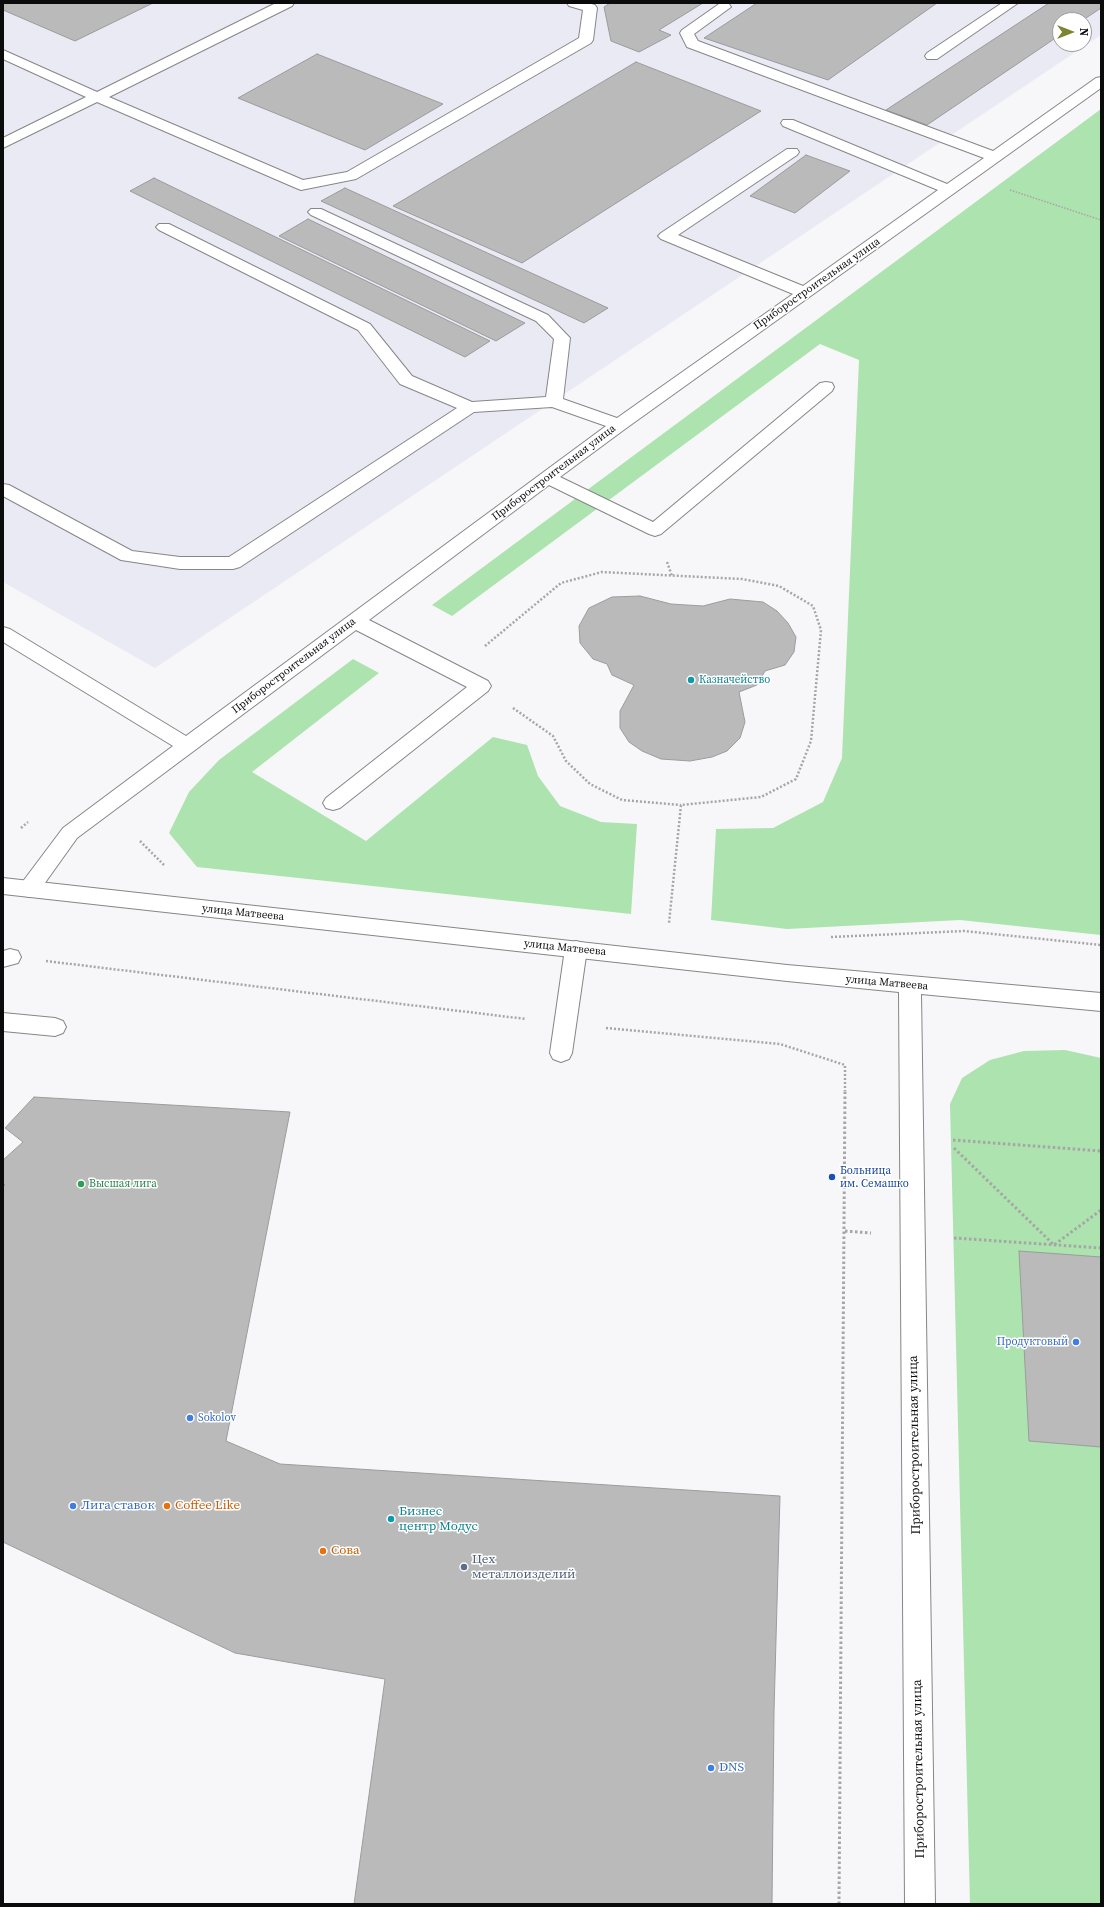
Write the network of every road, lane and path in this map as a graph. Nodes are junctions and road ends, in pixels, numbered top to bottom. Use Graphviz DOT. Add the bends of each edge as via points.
graph roads {
  1 [pos="287,3"];
  2 [pos="576,3"];
  3 [pos="1011,3"];
  4 [pos="724,7"];
  5 [pos="3,54"];
  6 [pos="932,56"];
  7 [pos="1101,81"];
  8 [pos="98,97"];
  9 [pos="788,123"];
  10 [pos="3,144"];
  11 [pos="792,152"];
  12 [pos="996,157"];
  13 [pos="969,176"];
  14 [pos="950,190"];
  15 [pos="316,212"];
  16 [pos="1101,220"];
  17 [pos="164,227"];
  18 [pos="806,293"];
  19 [pos="826,387"];
  20 [pos="554,402"];
  21 [pos="470,407"];
  22 [pos="619,425"];
  23 [pos="548,478"];
  24 [pos="3,490"];
  25 [pos="355,621"];
  26 [pos="3,633"];
  27 [pos="454,671"];
  28 [pos="481,686"];
  29 [pos="187,746"];
  30 [pos="333,803"];
  31 [pos="681,805"];
  32 [pos="140,841"];
  33 [pos="168,869"];
  34 [pos="3,886"];
  35 [pos="29,889"];
  36 [pos="669,926"];
  37 [pos="826,937"];
  38 [pos="1101,945"];
  39 [pos="576,949"];
  40 [pos="7,958"];
  41 [pos="910,985"];
  42 [pos="1101,1002"];
  43 [pos="3,1022"];
  44 [pos="565,1024"];
  45 [pos="55,1027"];
  46 [pos="561,1053"];
  47 [pos="945,1139"];
  48 [pos="950,1145"];
  49 [pos="1101,1151"];
  50 [pos="1101,1210"];
  51 [pos="845,1231"];
  52 [pos="913,1235"];
  53 [pos="1054,1245"];
  54 [pos="1101,1248"];
  55 [pos="839,1904"];
  56 [pos="920,1904"];
  1 -- 8 [label="street"];
  2 -- 8 [label="street" via="590,8 586,40 352,176 301,185"];
  3 -- 6 [label="street"];
  4 -- 12 [label="street" via="687,33 692,44"];
  5 -- 8 [label="street"];
  7 -- 12 [label="street, Приборостроительная улица"];
  8 -- 10 [label="street"];
  9 -- 14 [label="street"];
  11 -- 18 [label="street" via="666,236"];
  12 -- 13 [label="street, Приборостроительная улица"];
  13 -- 14 [label="street, Приборостроительная улица"];
  13 -- 16 [label="path"];
  14 -- 18 [label="street, Приборостроительная улица"];
  15 -- 20 [label="street" via="542,318 562,338"];
  17 -- 21 [label="street" via="364,327 406,380"];
  18 -- 22 [label="street, Приборостроительная улица"];
  19 -- 23 [label="street" via="655,530"];
  20 -- 21 [label="street"];
  20 -- 22 [label="street"];
  21 -- 24 [label="street" via="232,563 180,563 128,556"];
  22 -- 23 [label="street, Приборостроительная улица"];
  23 -- 25 [label="street, Приборостроительная улица"];
  25 -- 27 [label="street"];
  25 -- 29 [label="street, Приборостроительная улица"];
  26 -- 29 [label="street"];
  27 -- 28 [label="street"];
  27 -- 31 [label="path" via="561,583 602,572 742,579 779,586 813,606 821,630 811,741 796,779 761,797"];
  28 -- 30 [label="street"];
  28 -- 31 [label="path" via="553,736 566,761 590,784 622,800"];
  29 -- 35 [label="street, Приборостроительная улица" via="70,833"];
  31 -- 36 [label="path"];
  32 -- 33 [label="path"];
  34 -- 35 [label="street, улица Матвеева"];
  35 -- 39 [label="street, улица Матвеева"];
  37 -- 38 [label="path" via="964,931"];
  39 -- 41 [label="street, улица Матвеева" via="779,973"];
  39 -- 44 [label="street"];
  40 -- 44 [label="path"];
  41 -- 42 [label="street, улица Матвеева"];
  41 -- 52 [label="street, Приборостроительная улица"];
  43 -- 45 [label="street"];
  44 -- 46 [label="street"];
  44 -- 51 [label="path" via="780,1044 845,1065"];
  47 -- 49 [label="path"];
  48 -- 53 [label="path"];
  50 -- 53 [label="path"];
  51 -- 52 [label="path"];
  51 -- 55 [label="path"];
  52 -- 53 [label="path"];
  52 -- 56 [label="street, Приборостроительная улица"];
  53 -- 54 [label="path"];
}
